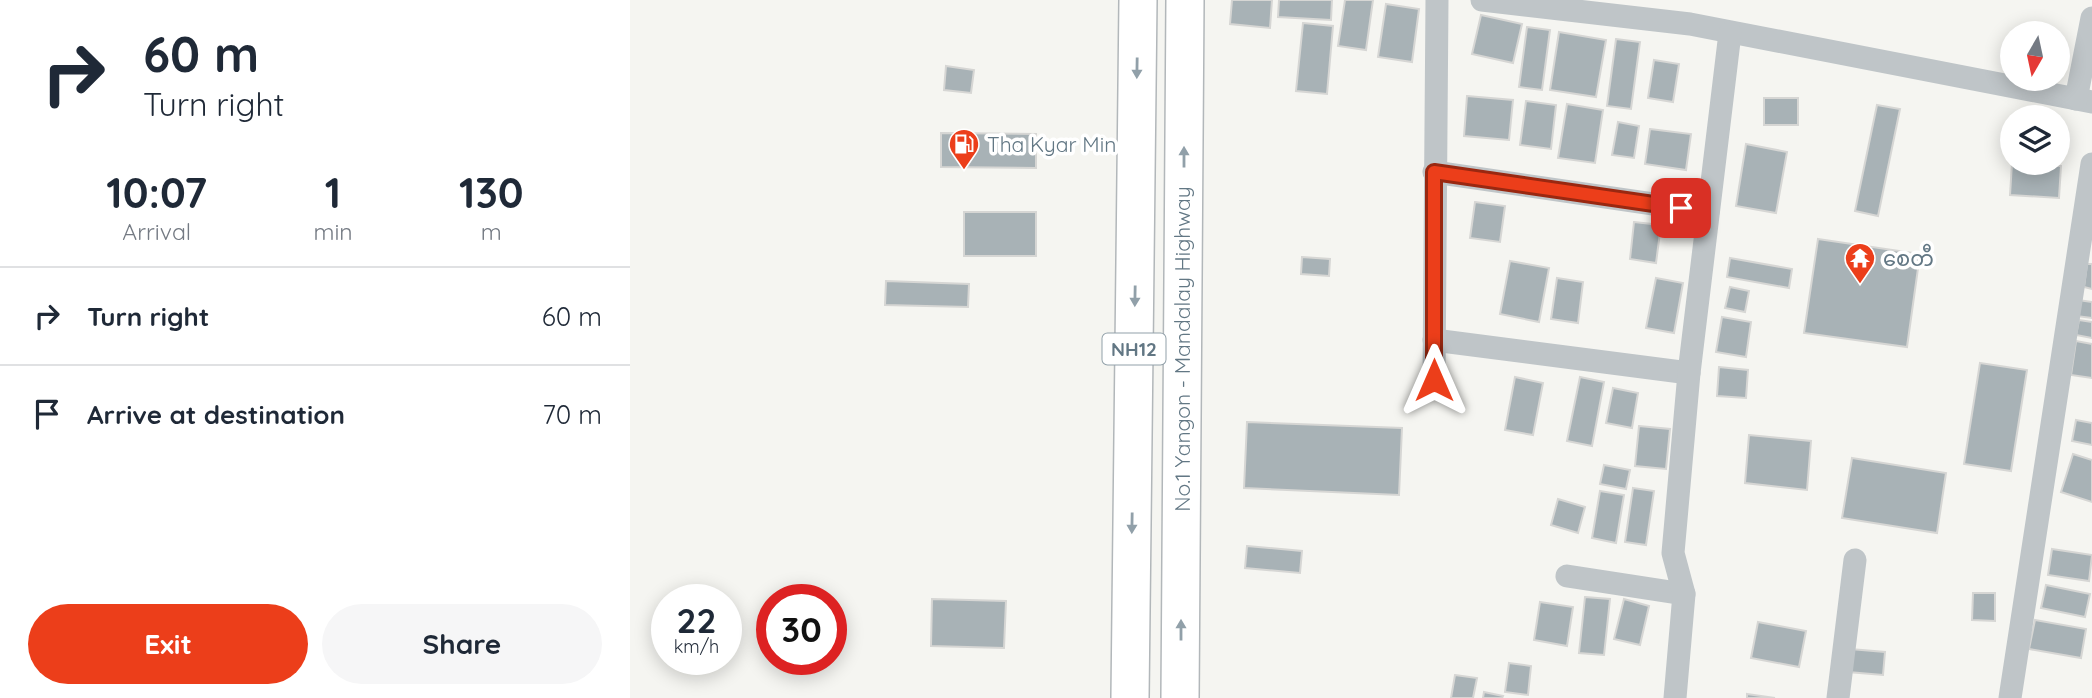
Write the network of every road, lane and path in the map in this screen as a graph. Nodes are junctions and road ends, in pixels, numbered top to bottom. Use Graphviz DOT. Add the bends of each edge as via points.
graph roads {
  1 [pos="1138,0"];
  2 [pos="1185,0"];
  3 [pos="1437,0"];
  4 [pos="1482,0"];
  5 [pos="2092,18"];
  6 [pos="1730,33"];
  7 [pos="2084,101"];
  8 [pos="2092,164"];
  9 [pos="1434,172"];
  10 [pos="1709,212"];
  11 [pos="1434,340"];
  12 [pos="1689,373"];
  13 [pos="1434,380"];
  14 [pos="1855,560"];
  15 [pos="1567,576"];
  16 [pos="1684,594"];
  17 [pos="1130,698"];
  18 [pos="1180,698"];
  19 [pos="1675,698"];
  20 [pos="1838,698"];
  21 [pos="2010,698"];
  1 -- 17 [label="highway, NH12, one-way"];
  18 -- 2 [label="highway, No.1 Yangon - Mandalay Highway / NH12, one-way"];
  3 -- 9 [label="street"];
  4 -- 6 [label="street" via="1690,24"];
  5 -- 7 [label="street"];
  6 -- 7 [label="street"];
  6 -- 10 [label="street"];
  8 -- 21 [label="street"];
  9 -- 10 [label="street"];
  9 -- 11 [label="street"];
  10 -- 12 [label="street"];
  11 -- 12 [label="street"];
  11 -- 13 [label="street"];
  12 -- 16 [label="street" via="1673,553"];
  14 -- 20 [label="street"];
  15 -- 16 [label="street"];
  16 -- 19 [label="street"];
}
